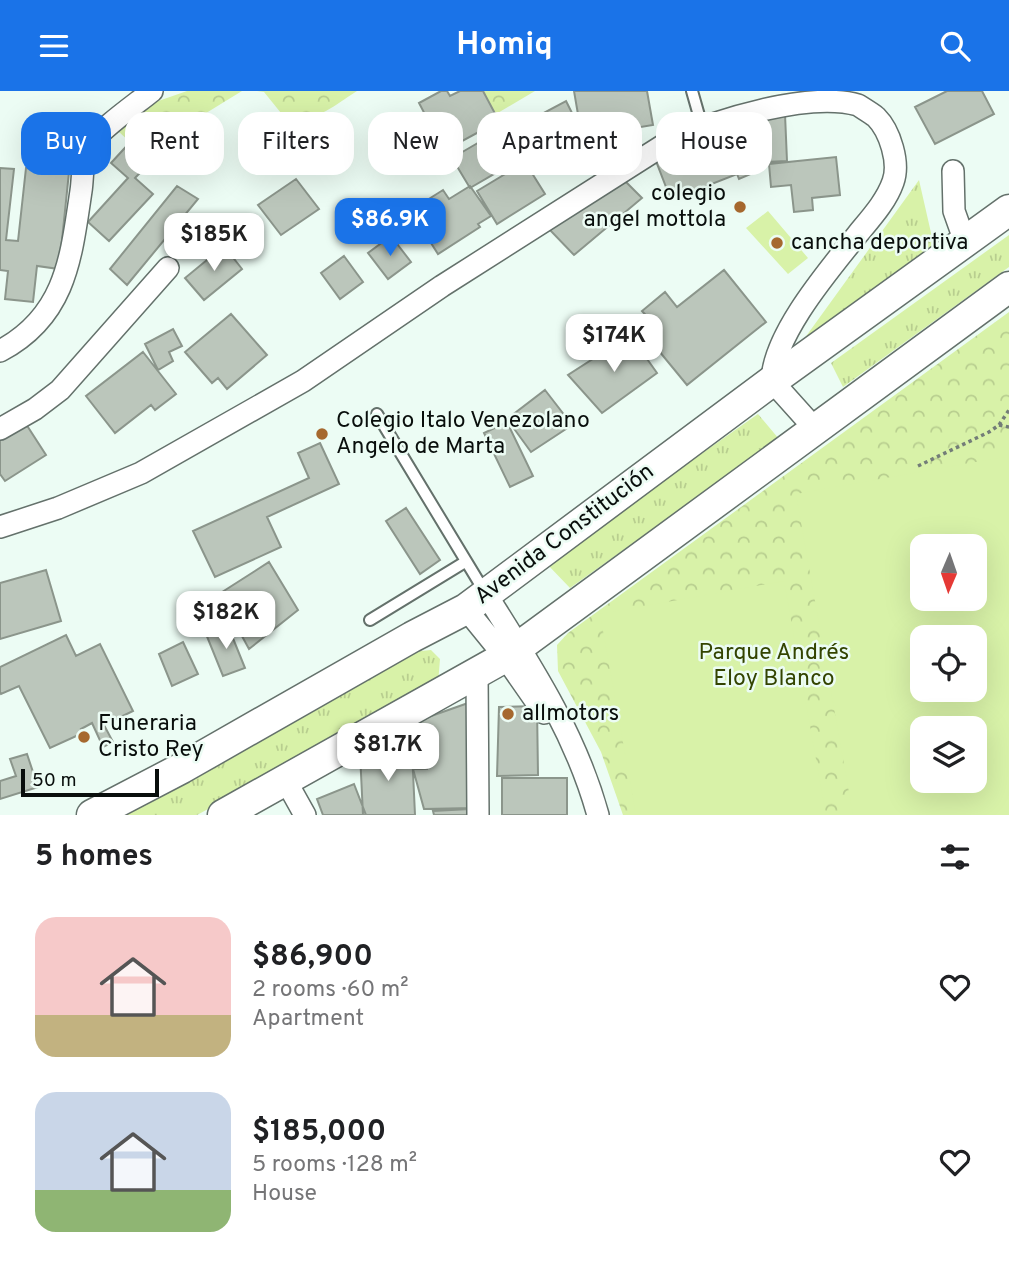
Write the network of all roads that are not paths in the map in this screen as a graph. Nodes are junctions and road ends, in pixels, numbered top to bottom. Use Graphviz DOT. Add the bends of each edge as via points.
graph roads {
  1 [pos="152,91"];
  2 [pos="692,91"];
  3 [pos="698,112"];
  4 [pos="741,112"];
  5 [pos="656,150"];
  6 [pos="953,171"];
  7 [pos="1009,210"];
  8 [pos="965,242"];
  9 [pos="168,268"];
  10 [pos="1009,287"];
  11 [pos="0,351"];
  12 [pos="772,381"];
  13 [pos="377,414"];
  14 [pos="0,429"];
  15 [pos="816,431"];
  16 [pos="0,527"];
  17 [pos="465,562"];
  18 [pos="476,601"];
  19 [pos="370,620"];
  20 [pos="512,652"];
  21 [pos="477,674"];
  22 [pos="286,781"];
  23 [pos="92,815"];
  24 [pos="223,815"];
  25 [pos="305,815"];
  26 [pos="478,815"];
  27 [pos="584,815"];
  28 [pos="598,815"];
  1 -- 11 [label="street" via="87,149 69,264 59,288 44,316 22,339"];
  2 -- 3 [label="lane"];
  4 -- 12 [label="street" via="800,98 835,96 876,118 895,161 894,181 878,209 794,323 775,359"];
  5 -- 16 [label="street" via="303,381 142,473"];
  6 -- 8 [label="street" via="954,211"];
  7 -- 8 [label="main road, Avenida Constitución"];
  8 -- 12 [label="main road, Avenida Constitución"];
  9 -- 14 [label="street" via="60,390"];
  10 -- 15 [label="main road"];
  12 -- 15 [label="street"];
  12 -- 18 [label="main road, Avenida Constitución"];
  13 -- 17 [label="lane"];
  15 -- 20 [label="main road"];
  17 -- 18 [label="lane"];
  17 -- 19 [label="lane"];
  18 -- 20 [label="street"];
  18 -- 23 [label="main road, Avenida Constitución"];
  20 -- 21 [label="main road"];
  20 -- 27 [label="street" via="550,722 577,785"];
  20 -- 28 [label="street" via="562,719"];
  21 -- 22 [label="main road"];
  21 -- 26 [label="street"];
  22 -- 24 [label="main road"];
  22 -- 25 [label="street"];
}
